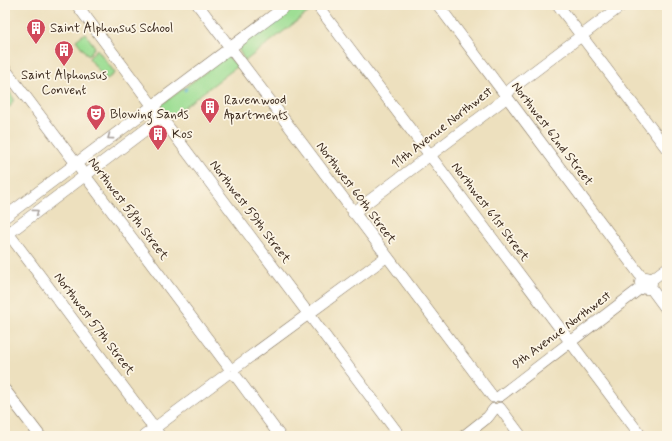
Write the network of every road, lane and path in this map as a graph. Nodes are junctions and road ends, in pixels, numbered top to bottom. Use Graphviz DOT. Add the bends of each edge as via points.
graph roads {
  1 [pos="77,5"];
  2 [pos="198,5"];
  3 [pos="287,5"];
  4 [pos="317,5"];
  5 [pos="438,5"];
  6 [pos="558,5"];
  7 [pos="622,5"];
  8 [pos="582,36"];
  9 [pos="230,48"];
  10 [pos="5,69"];
  11 [pos="506,96"];
  12 [pos="153,106"];
  13 [pos="161,118"];
  14 [pos="667,149"];
  15 [pos="430,156"];
  16 [pos="76,163"];
  17 [pos="85,175"];
  18 [pos="353,213"];
  19 [pos="5,217"];
  20 [pos="6,233"];
  21 [pos="386,257"];
  22 [pos="667,268"];
  23 [pos="647,283"];
  24 [pos="667,310"];
  25 [pos="309,314"];
  26 [pos="571,342"];
  27 [pos="232,371"];
  28 [pos="5,390"];
  29 [pos="496,397"];
  30 [pos="497,408"];
  31 [pos="157,432"];
  32 [pos="40,436"];
  33 [pos="144,436"];
  34 [pos="280,436"];
  35 [pos="400,436"];
  36 [pos="464,436"];
  37 [pos="521,436"];
  38 [pos="641,436"];
  1 -- 12 [label="street, Northwest 59th Street"];
  2 -- 9 [label="street, Northwest 60th Street"];
  3 -- 9 [label="street"];
  4 -- 15 [label="street, Northwest 61st Street"];
  5 -- 11 [label="street, Northwest 62nd Street"];
  6 -- 8 [label="street"];
  7 -- 8 [label="street, 11th Avenue Northwest"];
  8 -- 11 [label="street, 11th Avenue Northwest" via="511,89"];
  8 -- 14 [label="street"];
  9 -- 12 [label="street"];
  9 -- 18 [label="street, Northwest 60th Street"];
  10 -- 16 [label="street, Northwest 58th Street"];
  11 -- 15 [label="street, 11th Avenue Northwest"];
  11 -- 23 [label="street, Northwest 62nd Street"];
  12 -- 13 [label="street, Northwest 59th Street"];
  12 -- 16 [label="street, one-way"];
  13 -- 17 [label="street"];
  13 -- 25 [label="street, Northwest 59th Street"];
  15 -- 18 [label="street, 11th Avenue Northwest"];
  15 -- 26 [label="street, Northwest 61st Street"];
  16 -- 17 [label="street, Northwest 58th Street"];
  16 -- 19 [label="street"];
  20 -- 17 [label="street, one-way"];
  17 -- 27 [label="street, Northwest 58th Street"];
  18 -- 21 [label="street, Northwest 60th Street"];
  20 -- 31 [label="street, Northwest 57th Street"];
  21 -- 25 [label="street"];
  21 -- 29 [label="street, Northwest 60th Street"];
  22 -- 23 [label="street, 9th Avenue Northwest"];
  23 -- 24 [label="street, Northwest 62nd Street"];
  23 -- 26 [label="street, 9th Avenue Northwest"];
  25 -- 27 [label="street"];
  25 -- 35 [label="street, Northwest 59th Street"];
  26 -- 29 [label="street, 9th Avenue Northwest"];
  26 -- 38 [label="street, Northwest 61st Street"];
  27 -- 31 [label="street"];
  27 -- 34 [label="street, Northwest 58th Street"];
  28 -- 32 [label="street"];
  29 -- 30 [label="street" via="502,402"];
  30 -- 36 [label="street"];
  30 -- 37 [label="street"];
  31 -- 33 [label="street"];
}
